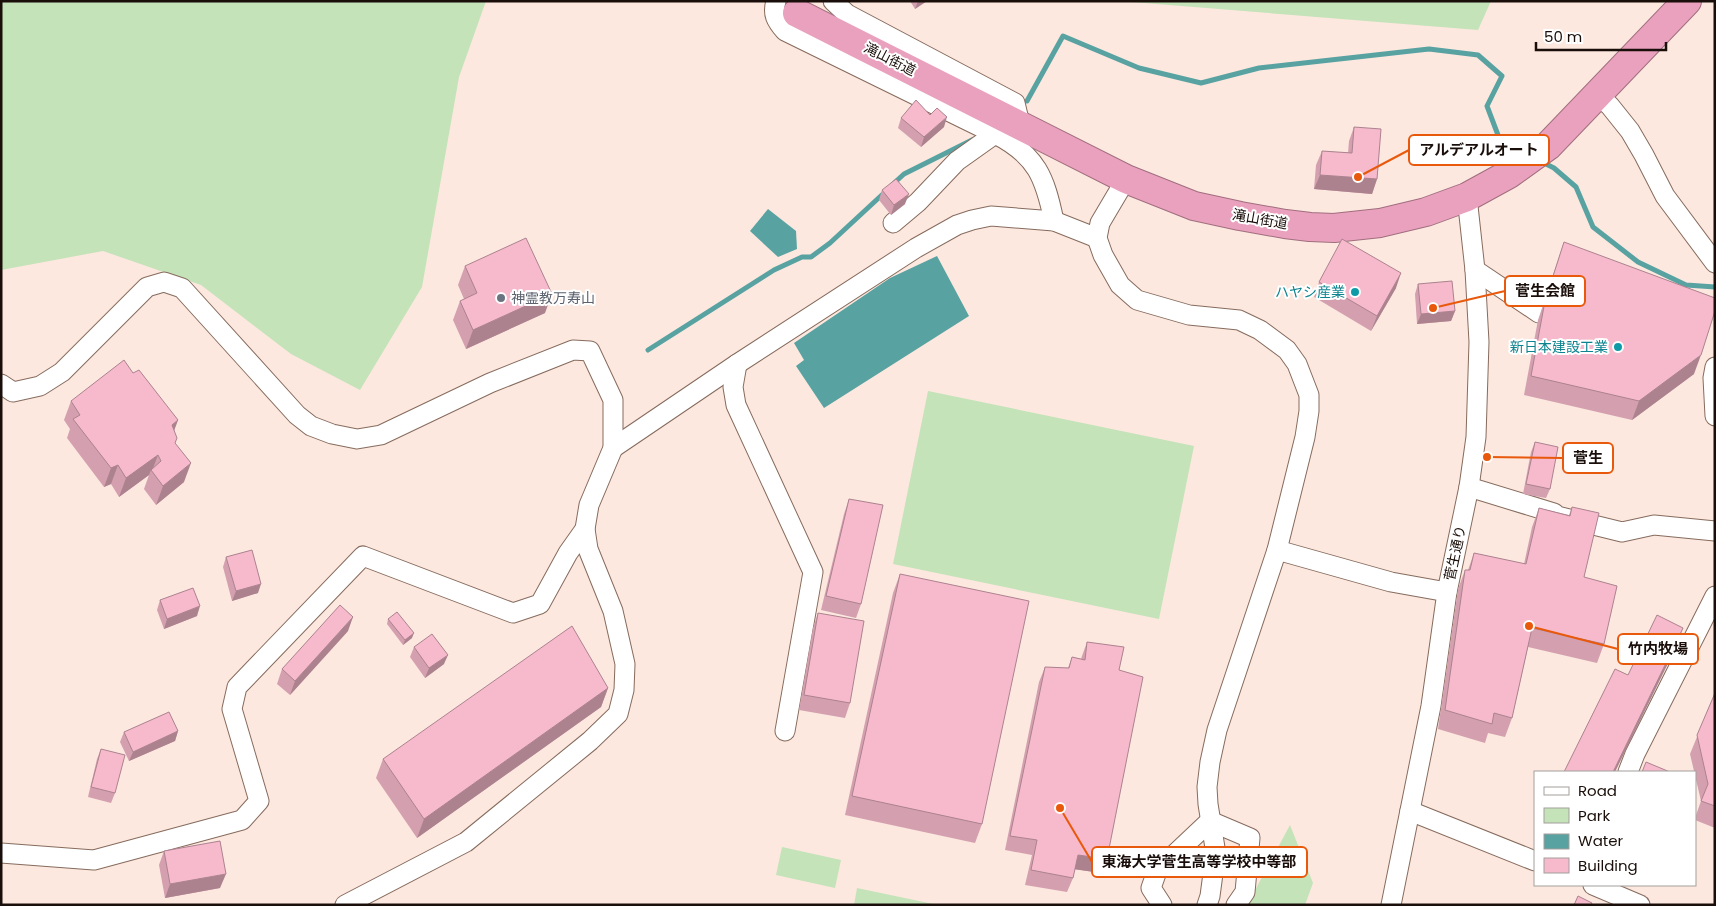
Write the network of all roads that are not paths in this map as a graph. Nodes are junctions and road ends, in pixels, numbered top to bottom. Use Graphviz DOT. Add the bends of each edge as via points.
graph roads {
  1 [pos="833,1"];
  2 [pos="1687,1"];
  3 [pos="787,7"];
  4 [pos="1598,95"];
  5 [pos="1008,129"];
  6 [pos="1126,179"];
  7 [pos="1467,197"];
  8 [pos="1054,221"];
  9 [pos="893,223"];
  10 [pos="1097,238"];
  11 [pos="1715,263"];
  12 [pos="1475,270"];
  13 [pos="1539,313"];
  14 [pos="737,364"];
  15 [pos="1715,367"];
  16 [pos="1,384"];
  17 [pos="1715,416"];
  18 [pos="613,448"];
  19 [pos="1469,487"];
  20 [pos="585,529"];
  21 [pos="1715,532"];
  22 [pos="1277,550"];
  23 [pos="1447,592"];
  24 [pos="1715,596"];
  25 [pos="785,731"];
  26 [pos="1628,771"];
  27 [pos="1410,812"];
  28 [pos="1210,821"];
  29 [pos="1,853"];
  30 [pos="1534,861"];
  31 [pos="1599,891"];
  32 [pos="345,905"];
  33 [pos="1162,905"];
  34 [pos="1207,905"];
  35 [pos="1236,905"];
  36 [pos="1391,905"];
  37 [pos="1640,905"];
  1 -- 5 [label="street" via="847,14 1015,103"];
  2 -- 4 [label="highway, 滝山街道"];
  3 -- 5 [label="highway, 滝山街道"];
  4 -- 7 [label="highway, 滝山街道" via="1548,146 1509,174"];
  4 -- 11 [label="street" via="1630,131 1665,196"];
  5 -- 6 [label="highway, 滝山街道"];
  5 -- 8 [label="street" via="1037,168 1050,200"];
  5 -- 9 [label="street" via="957,161"];
  6 -- 7 [label="highway, 滝山街道" via="1194,206 1310,227 1334,228 1403,218"];
  6 -- 10 [label="street" via="1100,223"];
  7 -- 12 [label="street, 菅生通り"];
  8 -- 10 [label="street"];
  8 -- 14 [label="street" via="991,216 957,225"];
  10 -- 22 [label="street" via="1120,285 1137,300 1188,315 1239,320 1260,330 1287,350 1297,364 1309,395 1309,411"];
  12 -- 13 [label="street"];
  12 -- 19 [label="street, 菅生通り" via="1479,342 1476,436"];
  14 -- 18 [label="street"];
  14 -- 25 [label="street" via="733,387 736,405 813,572"];
  15 -- 17 [label="street" via="1712,378"];
  16 -- 18 [label="street" via="13,392 40,386 62,372 147,287 164,282 182,288 297,415 311,426 332,434 357,439 381,435 490,383 573,350 590,351 612,400"];
  18 -- 20 [label="street" via="589,505"];
  19 -- 21 [label="street" via="1557,516 1622,532 1654,525"];
  19 -- 23 [label="street, 菅生通り"];
  20 -- 29 [label="street" via="540,604 513,613 363,556 237,687 232,708 259,801 242,820 94,860"];
  20 -- 32 [label="street" via="588,550 613,611 625,664 624,690 618,714 590,741 466,842"];
  22 -- 23 [label="street" via="1390,582"];
  22 -- 28 [label="street" via="1217,730 1207,786"];
  23 -- 27 [label="street, 菅生通り"];
  24 -- 26 [label="street"];
  27 -- 30 [label="street"];
  27 -- 36 [label="street, 菅生通り"];
  28 -- 33 [label="street" via="1157,871 1151,888"];
  28 -- 34 [label="street" via="1215,848"];
  28 -- 35 [label="street" via="1250,838 1245,892"];
  31 -- 37 [label="street"];
}
